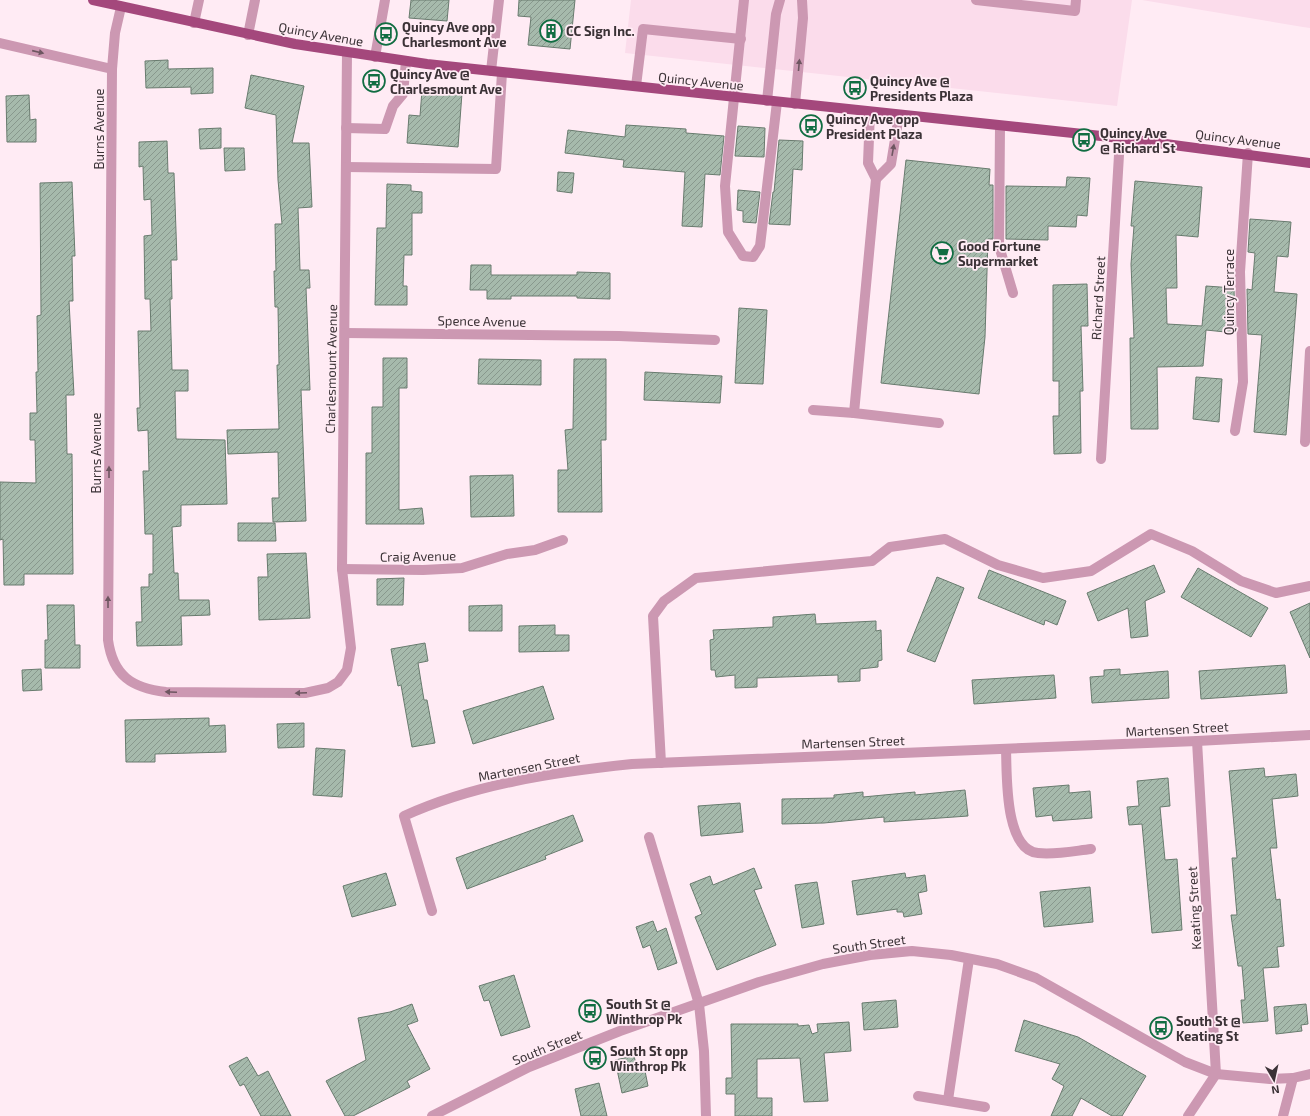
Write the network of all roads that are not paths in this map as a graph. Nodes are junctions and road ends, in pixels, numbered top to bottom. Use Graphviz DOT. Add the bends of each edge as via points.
graph roads {
  1 [pos="93,0"];
  2 [pos="199,0"];
  3 [pos="255,0"];
  4 [pos="385,0"];
  5 [pos="499,0"];
  6 [pos="744,0"];
  7 [pos="780,0"];
  8 [pos="802,0"];
  9 [pos="976,0"];
  10 [pos="1076,0"];
  11 [pos="122,7"];
  12 [pos="194,23"];
  13 [pos="248,35"];
  14 [pos="741,39"];
  15 [pos="0,43"];
  16 [pos="347,53"];
  17 [pos="375,57"];
  18 [pos="406,61"];
  19 [pos="112,69"];
  20 [pos="491,71"];
  21 [pos="502,73"];
  22 [pos="636,86"];
  23 [pos="735,98"];
  24 [pos="772,102"];
  25 [pos="795,104"];
  26 [pos="870,112"];
  27 [pos="899,115"];
  28 [pos="1000,126"];
  29 [pos="346,128"];
  30 [pos="1120,138"];
  31 [pos="1248,153"];
  32 [pos="1310,163"];
  33 [pos="346,168"];
  34 [pos="876,179"];
  35 [pos="1012,293"];
  36 [pos="345,332"];
  37 [pos="715,340"];
  38 [pos="1310,351"];
  39 [pos="813,410"];
  40 [pos="854,413"];
  41 [pos="939,423"];
  42 [pos="1235,431"];
  43 [pos="1305,442"];
  44 [pos="1101,459"];
  45 [pos="563,540"];
  46 [pos="342,569"];
  47 [pos="1310,586"];
  48 [pos="338,682"];
  49 [pos="1310,735"];
  50 [pos="1197,741"];
  51 [pos="1006,749"];
  52 [pos="661,763"];
  53 [pos="649,837"];
  54 [pos="1091,850"];
  55 [pos="432,911"];
  56 [pos="969,959"];
  57 [pos="699,1004"];
  58 [pos="1216,1074"];
  59 [pos="1310,1074"];
  60 [pos="1293,1078"];
  61 [pos="918,1096"];
  62 [pos="948,1100"];
  63 [pos="985,1107"];
  64 [pos="445,1113"];
  65 [pos="432,1116"];
  66 [pos="706,1116"];
  67 [pos="1188,1116"];
  68 [pos="1283,1116"];
  1 -- 11 [label="main road, Quincy Avenue"];
  2 -- 12 [label="street"];
  3 -- 13 [label="street"];
  4 -- 17 [label="street"];
  5 -- 20 [label="street"];
  6 -- 14 [label="street"];
  7 -- 24 [label="street" via="776,14"];
  25 -- 8 [label="street, one-way" via="803,18"];
  9 -- 10 [label="street" via="1075,11"];
  11 -- 12 [label="main road, Quincy Avenue"];
  11 -- 19 [label="street, Burns Avenue" via="115,33"];
  12 -- 13 [label="main road, Quincy Avenue"];
  13 -- 16 [label="main road, Quincy Avenue"];
  14 -- 22 [label="street" via="643,29"];
  14 -- 23 [label="street"];
  15 -- 19 [label="street, one-way"];
  16 -- 17 [label="main road, Quincy Avenue"];
  16 -- 29 [label="street, Charlesmount Avenue"];
  17 -- 18 [label="main road, Quincy Avenue"];
  18 -- 20 [label="main road, Quincy Avenue"];
  18 -- 29 [label="street" via="403,94 393,106 385,129"];
  48 -- 19 [label="street, Burns Avenue, one-way" via="328,688 305,693 166,692 138,686 124,678 110,656 108,640"];
  20 -- 21 [label="main road, Quincy Avenue"];
  21 -- 22 [label="main road, Quincy Avenue"];
  21 -- 33 [label="street" via="496,169"];
  22 -- 23 [label="main road, Quincy Avenue"];
  23 -- 24 [label="main road, Quincy Avenue"];
  23 -- 24 [label="street" via="725,186 728,232 743,256 753,257 760,246"];
  24 -- 25 [label="main road, Quincy Avenue"];
  25 -- 26 [label="main road, Quincy Avenue"];
  26 -- 27 [label="main road, Quincy Avenue"];
  26 -- 34 [label="street" via="868,163"];
  27 -- 28 [label="main road, Quincy Avenue"];
  34 -- 27 [label="street, one-way" via="891,164"];
  28 -- 30 [label="main road, Quincy Avenue"];
  28 -- 35 [label="street" via="999,246"];
  29 -- 33 [label="street, Charlesmount Avenue"];
  30 -- 31 [label="main road, Quincy Avenue"];
  30 -- 44 [label="street, Richard Street"];
  31 -- 32 [label="main road, Quincy Avenue"];
  31 -- 42 [label="street, Quincy Terrace" via="1240,272 1242,382"];
  33 -- 36 [label="street, Charlesmount Avenue"];
  34 -- 40 [label="street"];
  36 -- 37 [label="street, Spence Avenue"];
  36 -- 46 [label="street, Charlesmount Avenue"];
  38 -- 43 [label="street"];
  39 -- 40 [label="street"];
  40 -- 41 [label="street"];
  45 -- 46 [label="street, Craig Avenue" via="535,550 508,554 462,568"];
  46 -- 48 [label="street, Charlesmount Avenue" via="351,648 347,670"];
  47 -- 52 [label="street" via="1276,593 1241,581 1192,551 1151,534 1091,571 1043,578 998,565 945,539 890,548 872,561 696,578 664,601 653,616"];
  49 -- 50 [label="street, Martensen Street"];
  50 -- 51 [label="street, Martensen Street"];
  50 -- 58 [label="street, Keating Street"];
  51 -- 52 [label="street, Martensen Street"];
  51 -- 54 [label="street" via="1009,811 1020,841 1028,849 1038,853"];
  52 -- 55 [label="street, Martensen Street" via="602,767 535,778 446,799 404,816"];
  53 -- 57 [label="street"];
  56 -- 57 [label="street, South Street" via="951,954 912,951 870,955 822,964 759,982"];
  56 -- 58 [label="street, South Street" via="997,964 1036,978 1185,1062"];
  56 -- 62 [label="street"];
  57 -- 64 [label="street, South Street" via="620,1031 529,1067"];
  57 -- 66 [label="street" via="704,1051"];
  58 -- 60 [label="street, South Street" via="1254,1078"];
  58 -- 67 [label="street"];
  59 -- 60 [label="street, South Street"];
  60 -- 68 [label="street"];
  61 -- 62 [label="street"];
  62 -- 63 [label="street"];
  64 -- 65 [label="street, South Street"];
}
